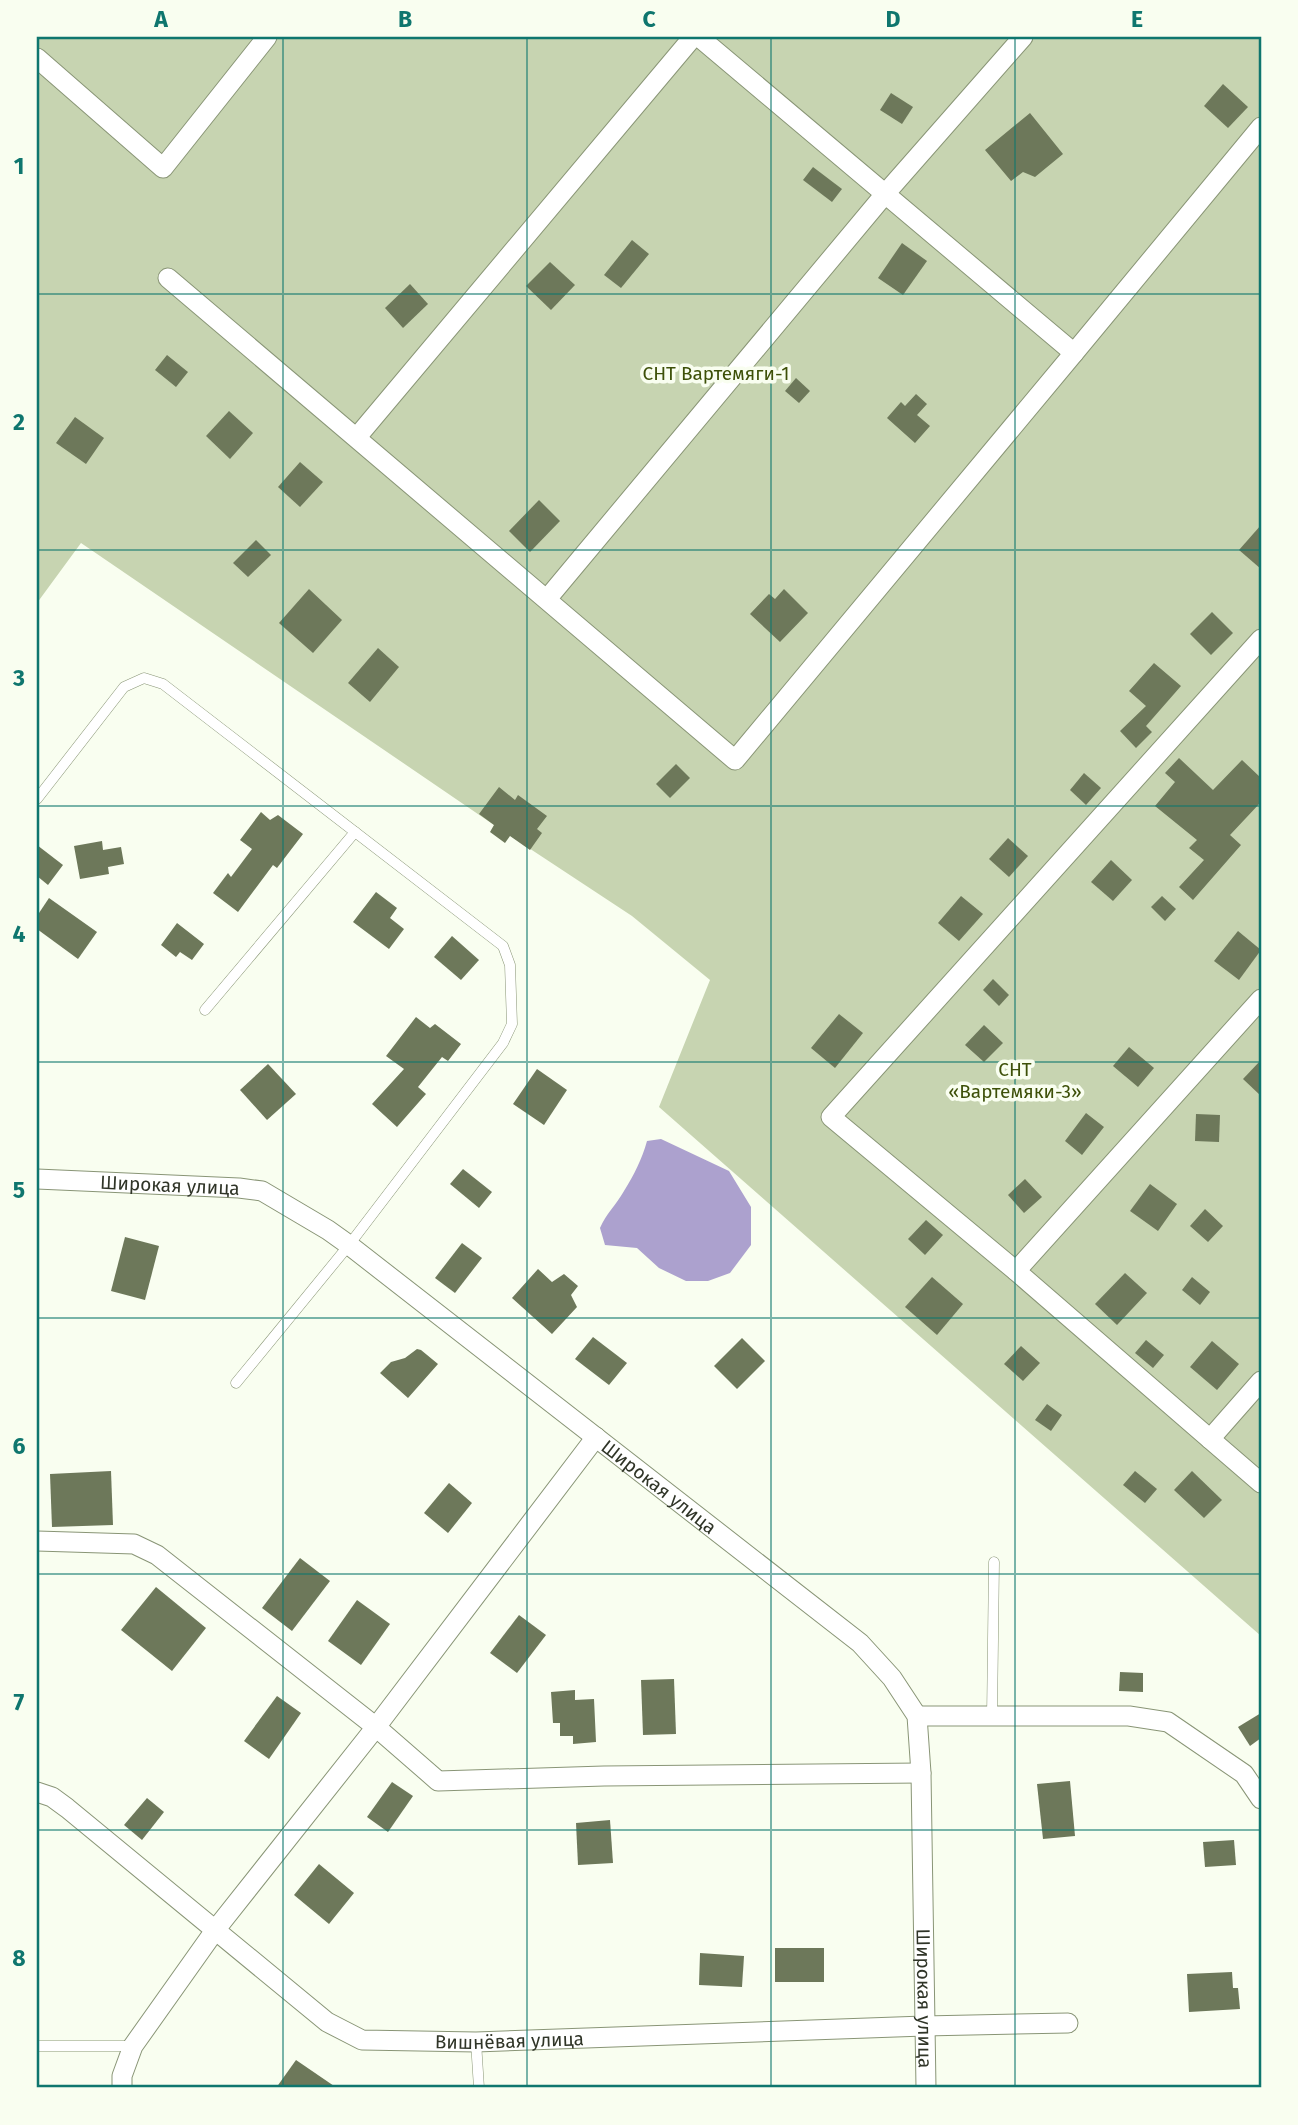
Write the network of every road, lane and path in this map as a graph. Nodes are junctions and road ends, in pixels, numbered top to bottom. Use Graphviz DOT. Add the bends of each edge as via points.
graph roads {
  1 [pos="267,37"];
  2 [pos="696,37"];
  3 [pos="1023,37"];
  4 [pos="37,58"];
  5 [pos="1261,127"];
  6 [pos="885,194"];
  7 [pos="168,278"];
  8 [pos="1074,353"];
  9 [pos="357,437"];
  10 [pos="547,599"];
  11 [pos="1261,639"];
  12 [pos="37,799"];
  13 [pos="355,832"];
  14 [pos="1261,999"];
  15 [pos="205,1010"];
  16 [pos="37,1180"];
  17 [pos="349,1245"];
  18 [pos="1016,1271"];
  19 [pos="1261,1381"];
  20 [pos="236,1383"];
  21 [pos="596,1437"];
  22 [pos="1210,1439"];
  23 [pos="1261,1483"];
  24 [pos="37,1541"];
  25 [pos="994,1562"];
  26 [pos="917,1716"];
  27 [pos="992,1717"];
  28 [pos="376,1727"];
  29 [pos="921,1773"];
  30 [pos="37,1792"];
  31 [pos="1261,1799"];
  32 [pos="216,1929"];
  33 [pos="1068,2023"];
  34 [pos="924,2025"];
  35 [pos="476,2042"];
  36 [pos="37,2046"];
  37 [pos="133,2046"];
  38 [pos="122,2088"];
  39 [pos="479,2088"];
  40 [pos="926,2088"];
  1 -- 4 [label="street" via="163,168"];
  2 -- 6 [label="street"];
  2 -- 9 [label="street"];
  3 -- 6 [label="street"];
  5 -- 8 [label="street"];
  6 -- 8 [label="street"];
  6 -- 10 [label="street"];
  7 -- 9 [label="street"];
  8 -- 10 [label="street" via="735,760"];
  9 -- 10 [label="street"];
  11 -- 18 [label="street" via="831,1117"];
  12 -- 13 [label="lane" via="124,687 144,678 163,684"];
  13 -- 15 [label="lane"];
  13 -- 17 [label="lane" via="503,946 510,965 512,1024 503,1043"];
  14 -- 18 [label="street"];
  16 -- 17 [label="street, Широкая улица" via="262,1191"];
  17 -- 20 [label="lane"];
  17 -- 21 [label="street, Широкая улица"];
  18 -- 22 [label="street"];
  19 -- 22 [label="street"];
  21 -- 26 [label="street, Широкая улица" via="860,1643 892,1678"];
  21 -- 28 [label="street"];
  22 -- 23 [label="street"];
  24 -- 28 [label="street" via="134,1544 157,1555"];
  25 -- 27 [label="lane"];
  26 -- 27 [label="street"];
  26 -- 29 [label="street, Широкая улица"];
  27 -- 31 [label="street" via="1129,1716 1168,1722 1244,1774"];
  28 -- 29 [label="street" via="438,1782"];
  28 -- 32 [label="street"];
  29 -- 34 [label="street, Широкая улица"];
  30 -- 32 [label="street, Вишнёвая улица" via="68,1808"];
  32 -- 35 [label="street, Вишнёвая улица" via="327,2022 362,2040"];
  32 -- 37 [label="street"];
  33 -- 34 [label="street, Вишнёвая улица"];
  34 -- 35 [label="street, Вишнёвая улица"];
  34 -- 40 [label="street, Широкая улица"];
  35 -- 39 [label="lane"];
  36 -- 37 [label="lane"];
  37 -- 38 [label="street"];
}
